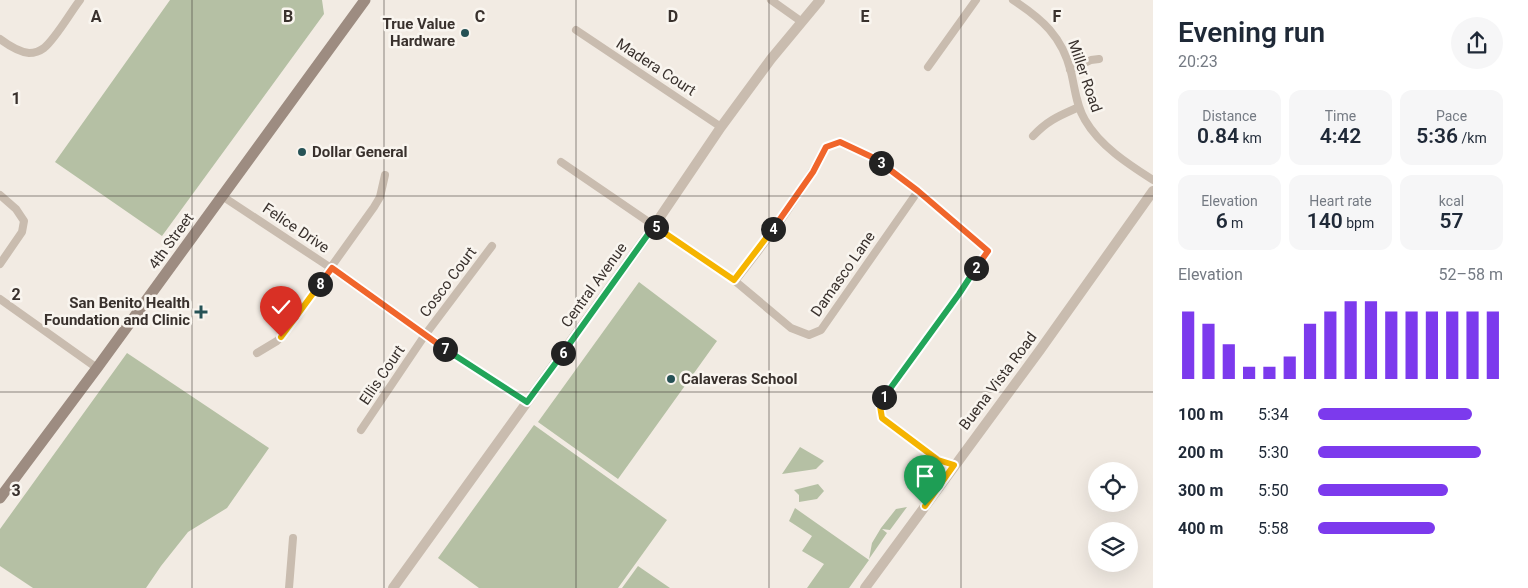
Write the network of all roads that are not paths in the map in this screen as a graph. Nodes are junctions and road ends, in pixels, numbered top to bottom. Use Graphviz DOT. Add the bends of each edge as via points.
graph roads {
  1 [pos="80,0"];
  2 [pos="771,0"];
  3 [pos="820,0"];
  4 [pos="976,0"];
  5 [pos="1012,0"];
  6 [pos="360,2"];
  7 [pos="802,22"];
  8 [pos="576,30"];
  9 [pos="0,39"];
  10 [pos="1100,58"];
  11 [pos="928,67"];
  12 [pos="1070,70"];
  13 [pos="1079,107"];
  14 [pos="721,127"];
  15 [pos="1033,136"];
  16 [pos="561,162"];
  17 [pos="385,175"];
  18 [pos="1153,180"];
  19 [pos="918,191"];
  20 [pos="1153,191"];
  21 [pos="0,195"];
  22 [pos="222,196"];
  23 [pos="654,226"];
  24 [pos="492,246"];
  25 [pos="0,264"];
  26 [pos="332,268"];
  27 [pos="734,280"];
  28 [pos="0,299"];
  29 [pos="425,335"];
  30 [pos="257,353"];
  31 [pos="97,368"];
  32 [pos="527,402"];
  33 [pos="361,430"];
  34 [pos="954,465"];
  35 [pos="0,498"];
  36 [pos="293,538"];
  37 [pos="288,588"];
  38 [pos="393,588"];
  39 [pos="865,588"];
  1 -- 9 [label="street" via="43,49 29,53 20,51"];
  2 -- 7 [label="street"];
  3 -- 7 [label="street, Central Avenue"];
  4 -- 11 [label="street"];
  5 -- 12 [label="street, Miller Road" via="1050,29"];
  6 -- 22 [label="main road, 4th Street"];
  7 -- 14 [label="street, Central Avenue"];
  8 -- 14 [label="street, Madera Court"];
  10 -- 12 [label="street"];
  12 -- 13 [label="street, Miller Road"];
  13 -- 15 [label="street" via="1052,120"];
  13 -- 18 [label="street, Miller Road" via="1084,119 1104,143"];
  14 -- 23 [label="street, Central Avenue"];
  16 -- 23 [label="street, Damasco Lane"];
  17 -- 26 [label="street" via="374,207"];
  19 -- 27 [label="street" via="874,158 840,142 826,147 791,205"];
  19 -- 27 [label="street, Damasco Lane" via="821,330 809,335 791,328"];
  19 -- 34 [label="street" via="988,251 886,393 880,406 882,418 938,460"];
  20 -- 34 [label="street, Buena Vista Road"];
  21 -- 25 [label="street" via="24,221 22,232"];
  22 -- 26 [label="street, Felice Drive"];
  22 -- 31 [label="main road, 4th Street"];
  23 -- 27 [label="street, Damasco Lane"];
  23 -- 32 [label="street, Central Avenue"];
  24 -- 29 [label="street, Cosco Court"];
  26 -- 29 [label="street, Felice Drive"];
  26 -- 30 [label="street" via="281,337"];
  28 -- 31 [label="street"];
  29 -- 32 [label="street, Felice Drive"];
  29 -- 33 [label="street, Ellis Court"];
  31 -- 35 [label="main road, 4th Street"];
  32 -- 38 [label="street, Central Avenue"];
  34 -- 39 [label="street, Buena Vista Road"];
  36 -- 37 [label="street"];
}
